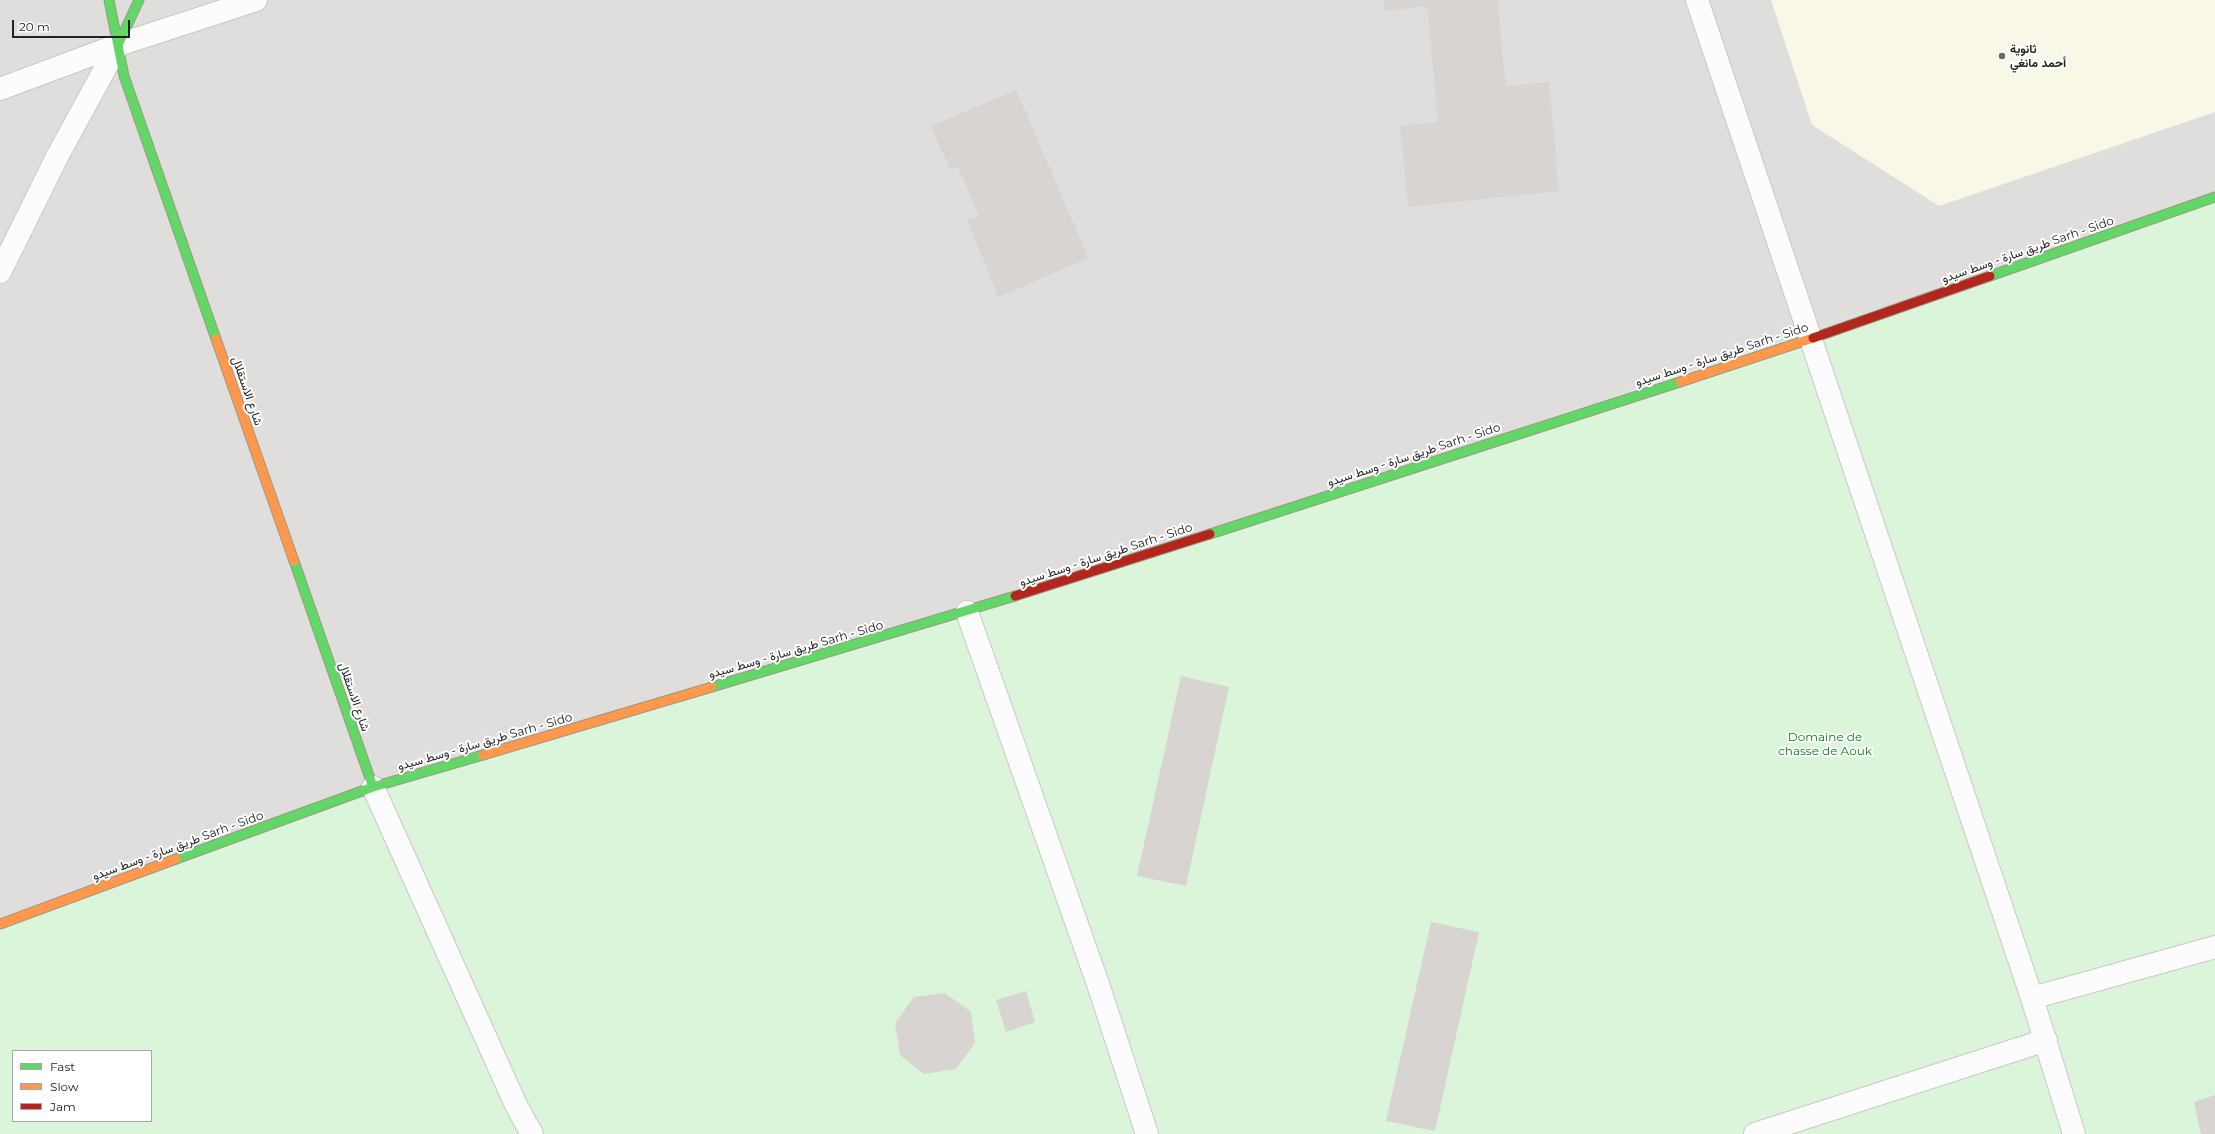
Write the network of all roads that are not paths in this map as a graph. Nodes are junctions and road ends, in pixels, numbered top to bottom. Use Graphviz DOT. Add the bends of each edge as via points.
graph roads {
  1 [pos="109,0"];
  2 [pos="139,0"];
  3 [pos="256,0"];
  4 [pos="1697,0"];
  5 [pos="118,45"];
  6 [pos="0,89"];
  7 [pos="2215,197"];
  8 [pos="0,272"];
  9 [pos="1811,339"];
  10 [pos="967,612"];
  11 [pos="373,787"];
  12 [pos="0,924"];
  13 [pos="2215,947"];
  14 [pos="2032,998"];
  15 [pos="2046,1040"];
  16 [pos="532,1134"];
  17 [pos="1147,1134"];
  18 [pos="1755,1134"];
  19 [pos="2074,1134"];
  1 -- 5 [label="main road, شارع الاستقلال"];
  2 -- 5 [label="main road"];
  3 -- 5 [label="street"];
  4 -- 9 [label="street"];
  5 -- 6 [label="street"];
  5 -- 8 [label="street" via="58,155"];
  5 -- 11 [label="main road, شارع الاستقلال" via="124,76"];
  7 -- 9 [label="main road, طريق سارة - وسط سيدو Sarh - Sido"];
  9 -- 10 [label="main road, طريق سارة - وسط سيدو Sarh - Sido"];
  9 -- 14 [label="street"];
  10 -- 11 [label="main road, طريق سارة - وسط سيدو Sarh - Sido"];
  10 -- 17 [label="street" via="1098,984"];
  11 -- 12 [label="main road, طريق سارة - وسط سيدو Sarh - Sido"];
  11 -- 16 [label="street" via="516,1105"];
  13 -- 14 [label="street"];
  14 -- 15 [label="street"];
  15 -- 18 [label="street"];
  15 -- 19 [label="street"];
}
